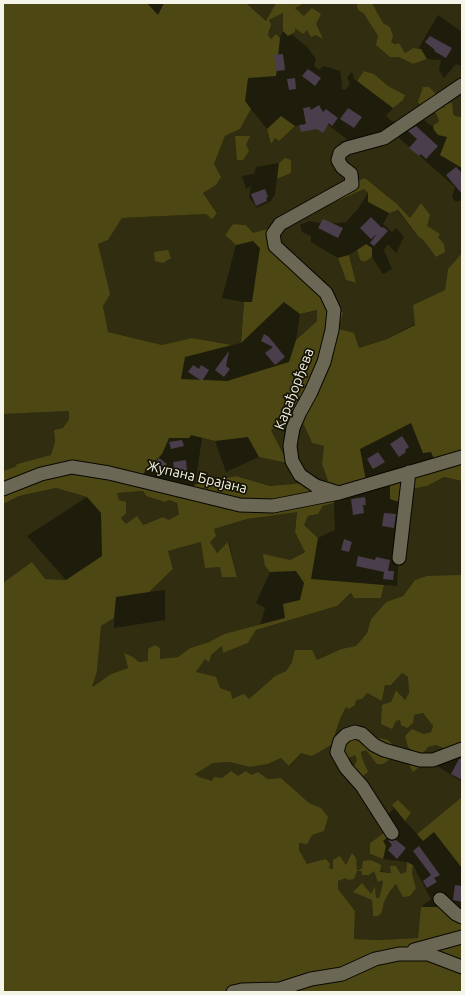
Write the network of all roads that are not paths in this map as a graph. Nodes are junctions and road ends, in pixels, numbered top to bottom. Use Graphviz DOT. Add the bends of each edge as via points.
graph roads {
  1 [pos="462,85"];
  2 [pos="462,457"];
  3 [pos="410,472"];
  4 [pos="3,489"];
  5 [pos="339,493"];
  6 [pos="399,558"];
  7 [pos="462,749"];
  8 [pos="392,833"];
  9 [pos="440,899"];
  10 [pos="462,917"];
  11 [pos="462,937"];
  12 [pos="399,954"];
  13 [pos="462,967"];
  14 [pos="233,992"];
  1 -- 5 [label="street, Карађорђева" via="384,138 347,148 340,153 338,160 351,174 352,184 280,224 273,234 275,246 326,293 334,310 324,362 293,428 290,446 292,460 300,475 316,486"];
  2 -- 3 [label="street, Жупана Брајана"];
  3 -- 5 [label="street, Жупана Брајана"];
  3 -- 6 [label="street"];
  4 -- 5 [label="street, Жупана Брајана" via="41,474 72,468 109,473 240,506 273,506"];
  7 -- 8 [label="street" via="433,760 420,760 384,750 355,732 346,735 340,741 337,752 346,768 362,786"];
  9 -- 10 [label="street"];
  11 -- 12 [label="street"];
  12 -- 13 [label="street" via="428,954"];
  12 -- 14 [label="street" via="374,959 342,974 312,979 280,989"];
}
